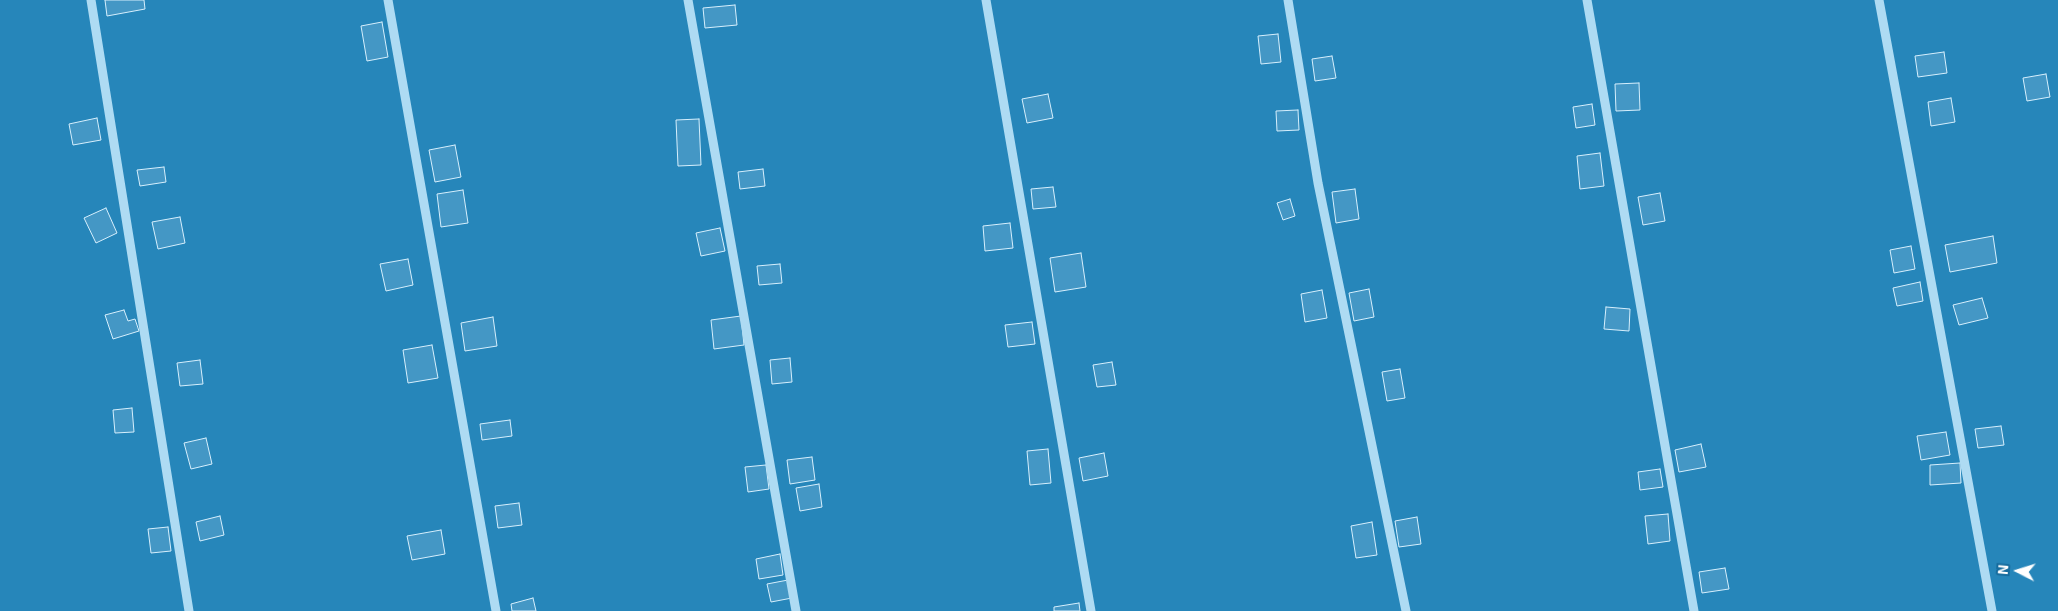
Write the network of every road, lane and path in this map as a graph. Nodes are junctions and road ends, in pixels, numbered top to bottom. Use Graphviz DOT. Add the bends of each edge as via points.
graph roads {
  1 [pos="91,0"];
  2 [pos="388,0"];
  3 [pos="688,0"];
  4 [pos="986,0"];
  5 [pos="1288,0"];
  6 [pos="1587,0"];
  7 [pos="1879,0"];
  8 [pos="189,611"];
  9 [pos="496,611"];
  10 [pos="796,611"];
  11 [pos="1091,611"];
  12 [pos="1406,611"];
  13 [pos="1694,611"];
  14 [pos="1992,611"];
  1 -- 8 [label="lane"];
  2 -- 9 [label="lane"];
  3 -- 10 [label="lane"];
  4 -- 11 [label="lane"];
  5 -- 12 [label="lane" via="1318,182"];
  6 -- 13 [label="lane"];
  7 -- 14 [label="lane"];
}
